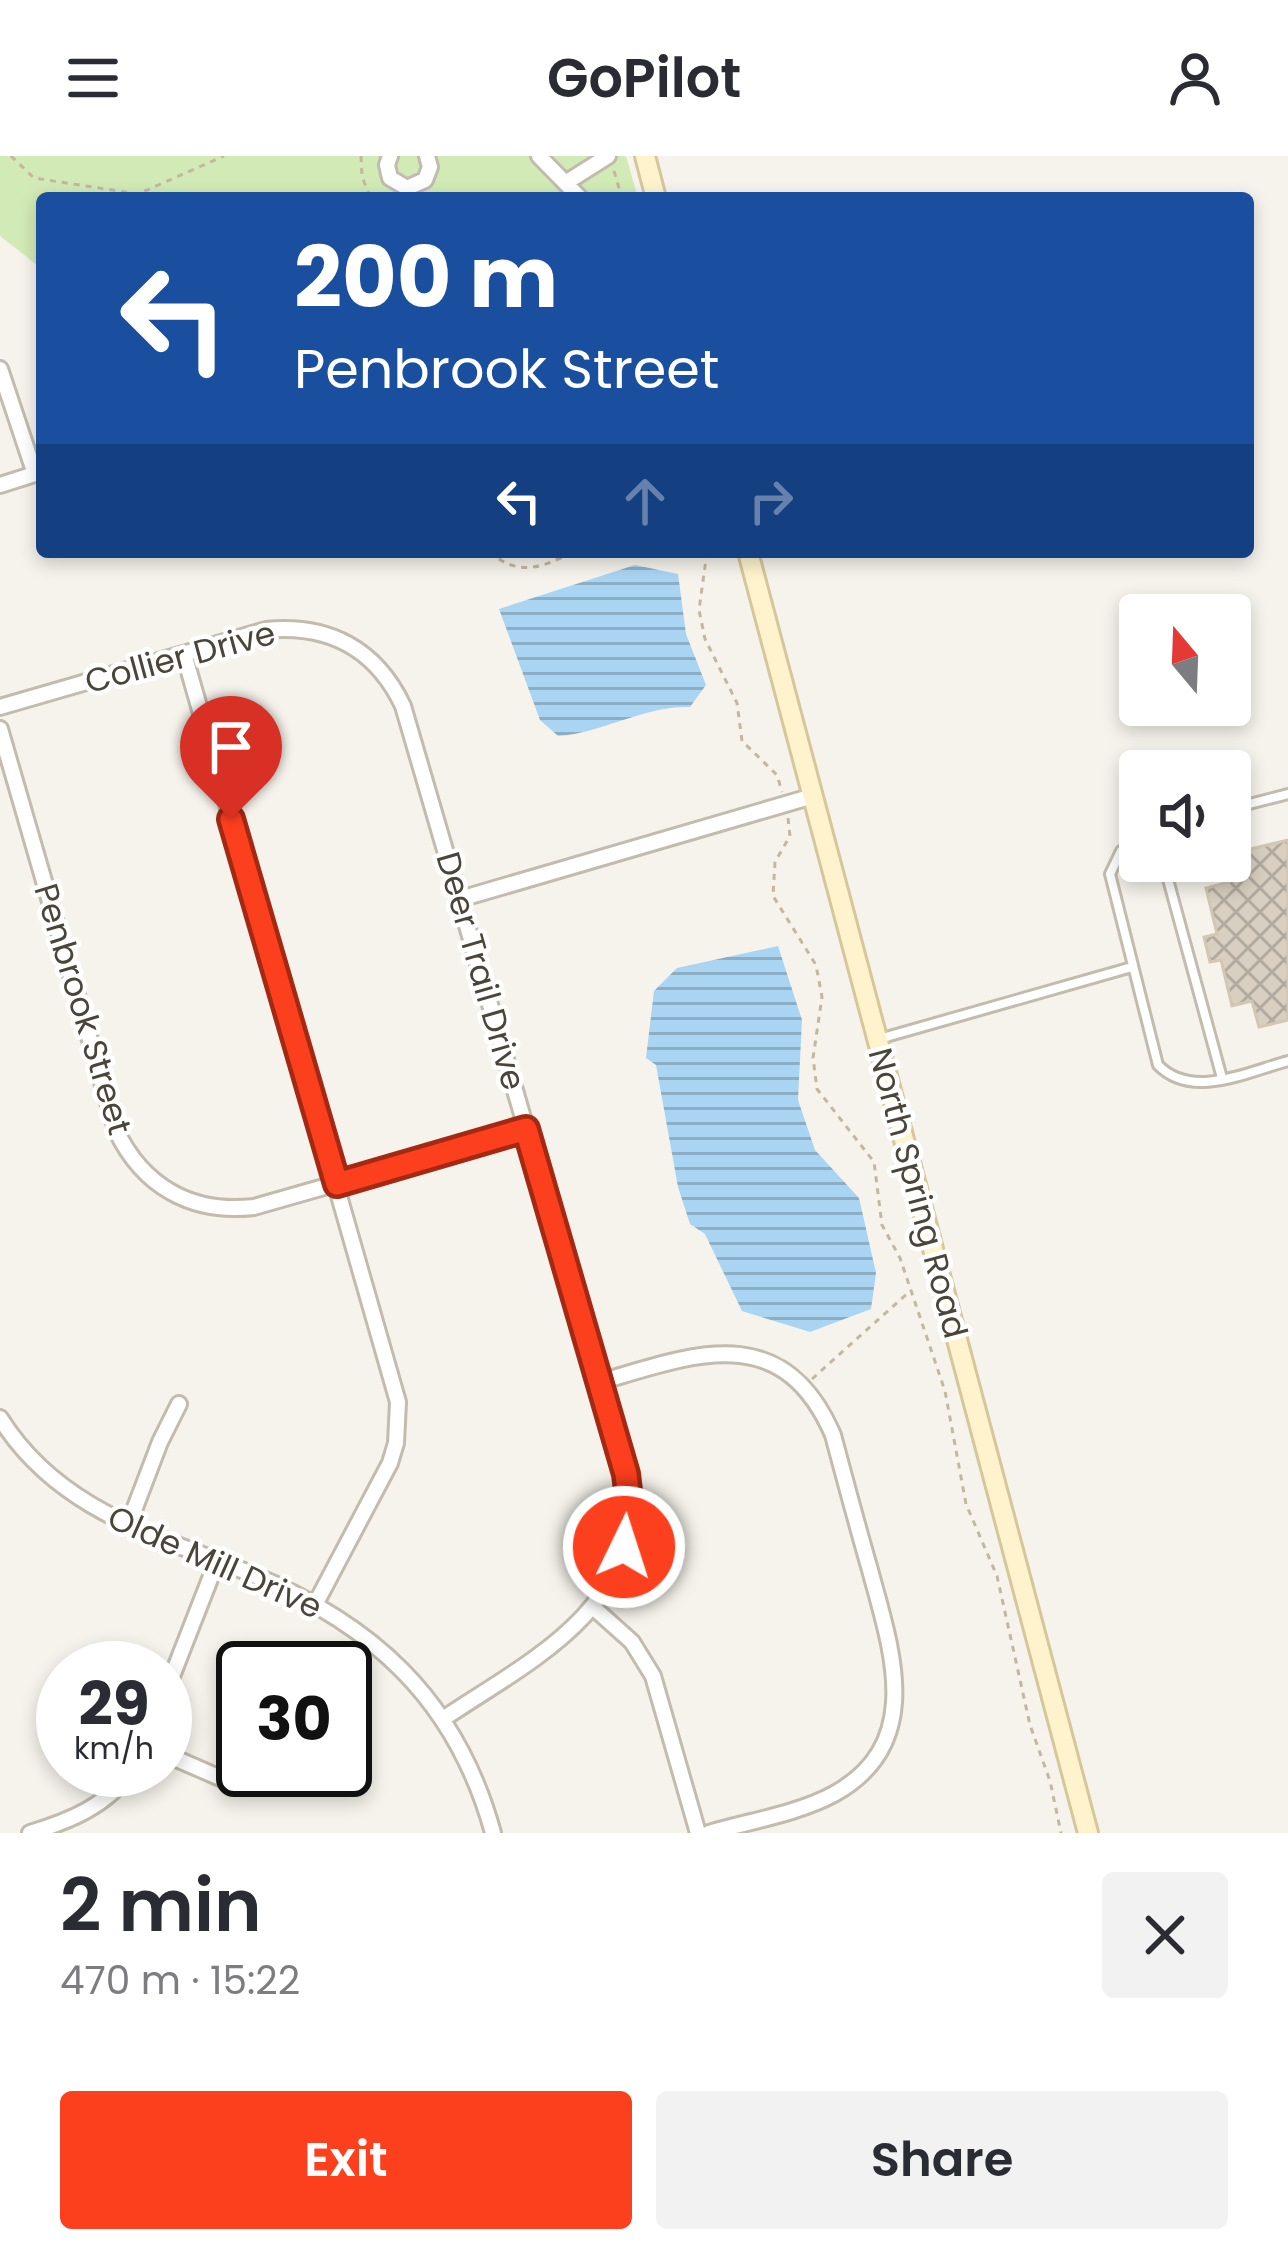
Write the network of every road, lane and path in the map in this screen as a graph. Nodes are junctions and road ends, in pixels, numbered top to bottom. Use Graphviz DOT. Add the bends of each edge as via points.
graph roads {
  1 [pos="11,156"];
  2 [pos="224,156"];
  3 [pos="361,156"];
  4 [pos="390,156"];
  5 [pos="539,156"];
  6 [pos="645,156"];
  7 [pos="433,158"];
  8 [pos="611,162"];
  9 [pos="567,182"];
  10 [pos="125,192"];
  11 [pos="143,192"];
  12 [pos="368,192"];
  13 [pos="575,192"];
  14 [pos="620,192"];
  15 [pos="654,192"];
  16 [pos="0,369"];
  17 [pos="36,465"];
  18 [pos="36,474"];
  19 [pos="0,484"];
  20 [pos="498,558"];
  21 [pos="561,558"];
  22 [pos="706,558"];
  23 [pos="750,558"];
  24 [pos="359,649"];
  25 [pos="184,654"];
  26 [pos="0,707"];
  27 [pos="0,729"];
  28 [pos="1288,794"];
  29 [pos="813,796"];
  30 [pos="786,804"];
  31 [pos="1251,804"];
  32 [pos="1119,855"];
  33 [pos="1168,882"];
  34 [pos="460,899"];
  35 [pos="1132,968"];
  36 [pos="877,1040"];
  37 [pos="1288,1061"];
  38 [pos="1222,1078"];
  39 [pos="526,1129"];
  40 [pos="337,1184"];
  41 [pos="909,1292"];
  42 [pos="600,1382"];
  43 [pos="805,1389"];
  44 [pos="179,1403"];
  45 [pos="0,1418"];
  46 [pos="128,1526"];
  47 [pos="217,1561"];
  48 [pos="316,1603"];
  49 [pos="594,1608"];
  50 [pos="186,1641"];
  51 [pos="443,1719"];
  52 [pos="107,1797"];
  53 [pos="30,1833"];
  54 [pos="494,1833"];
  55 [pos="698,1833"];
  56 [pos="710,1833"];
  57 [pos="1061,1833"];
  58 [pos="1088,1833"];
  1 -- 10 [label="path" via="34,178"];
  2 -- 11 [label="path"];
  3 -- 12 [label="path"];
  4 -- 7 [label="street" via="390,178 407,188 425,180"];
  5 -- 9 [label="street"];
  6 -- 15 [label="main road"];
  8 -- 9 [label="street"];
  8 -- 14 [label="path"];
  9 -- 13 [label="street"];
  16 -- 17 [label="street"];
  18 -- 19 [label="street"];
  20 -- 21 [label="path" via="527,570"];
  22 -- 30 [label="path" via="699,610 705,639 737,703 742,741 777,775"];
  23 -- 29 [label="main road, North Spring Road"];
  24 -- 25 [label="street, Collier Drive" via="290,628"];
  24 -- 34 [label="street, Deer Trail Drive" via="404,706"];
  25 -- 26 [label="street, Collier Drive"];
  25 -- 40 [label="street"];
  27 -- 40 [label="street, Penbrook Street" via="116,1130 138,1166 170,1193 212,1208 254,1207"];
  28 -- 31 [label="lane"];
  29 -- 30 [label="street"];
  29 -- 36 [label="main road, North Spring Road"];
  30 -- 34 [label="street"];
  30 -- 41 [label="path" via="790,836 775,862 773,896 816,965 817,1089 874,1162 882,1225"];
  32 -- 35 [label="lane" via="1110,874"];
  33 -- 38 [label="lane"];
  34 -- 39 [label="street, Deer Trail Drive"];
  35 -- 36 [label="lane"];
  35 -- 38 [label="lane" via="1158,1065 1194,1084"];
  36 -- 58 [label="main road, North Spring Road"];
  37 -- 38 [label="lane"];
  39 -- 40 [label="street, Penbrook Street"];
  39 -- 42 [label="street, Deer Trail Drive"];
  40 -- 48 [label="street" via="399,1420 390,1463"];
  41 -- 43 [label="path"];
  41 -- 57 [label="path" via="953,1418 966,1504 997,1576"];
  42 -- 43 [label="street" via="720,1352 761,1360"];
  42 -- 49 [label="street, Deer Trail Drive" via="629,1512 617,1569"];
  43 -- 56 [label="street" via="833,1435 896,1669 895,1711 879,1750 836,1793"];
  44 -- 46 [label="street"];
  45 -- 46 [label="street, Olde Mill Drive" via="59,1486"];
  46 -- 47 [label="street, Olde Mill Drive"];
  47 -- 48 [label="street, Olde Mill Drive"];
  47 -- 50 [label="street"];
  48 -- 51 [label="street, Olde Mill Drive" via="379,1645"];
  49 -- 51 [label="street, Deer Trail Drive"];
  49 -- 55 [label="street" via="632,1642 653,1676"];
  51 -- 54 [label="street, Olde Mill Drive"];
  52 -- 53 [label="street"];
}
